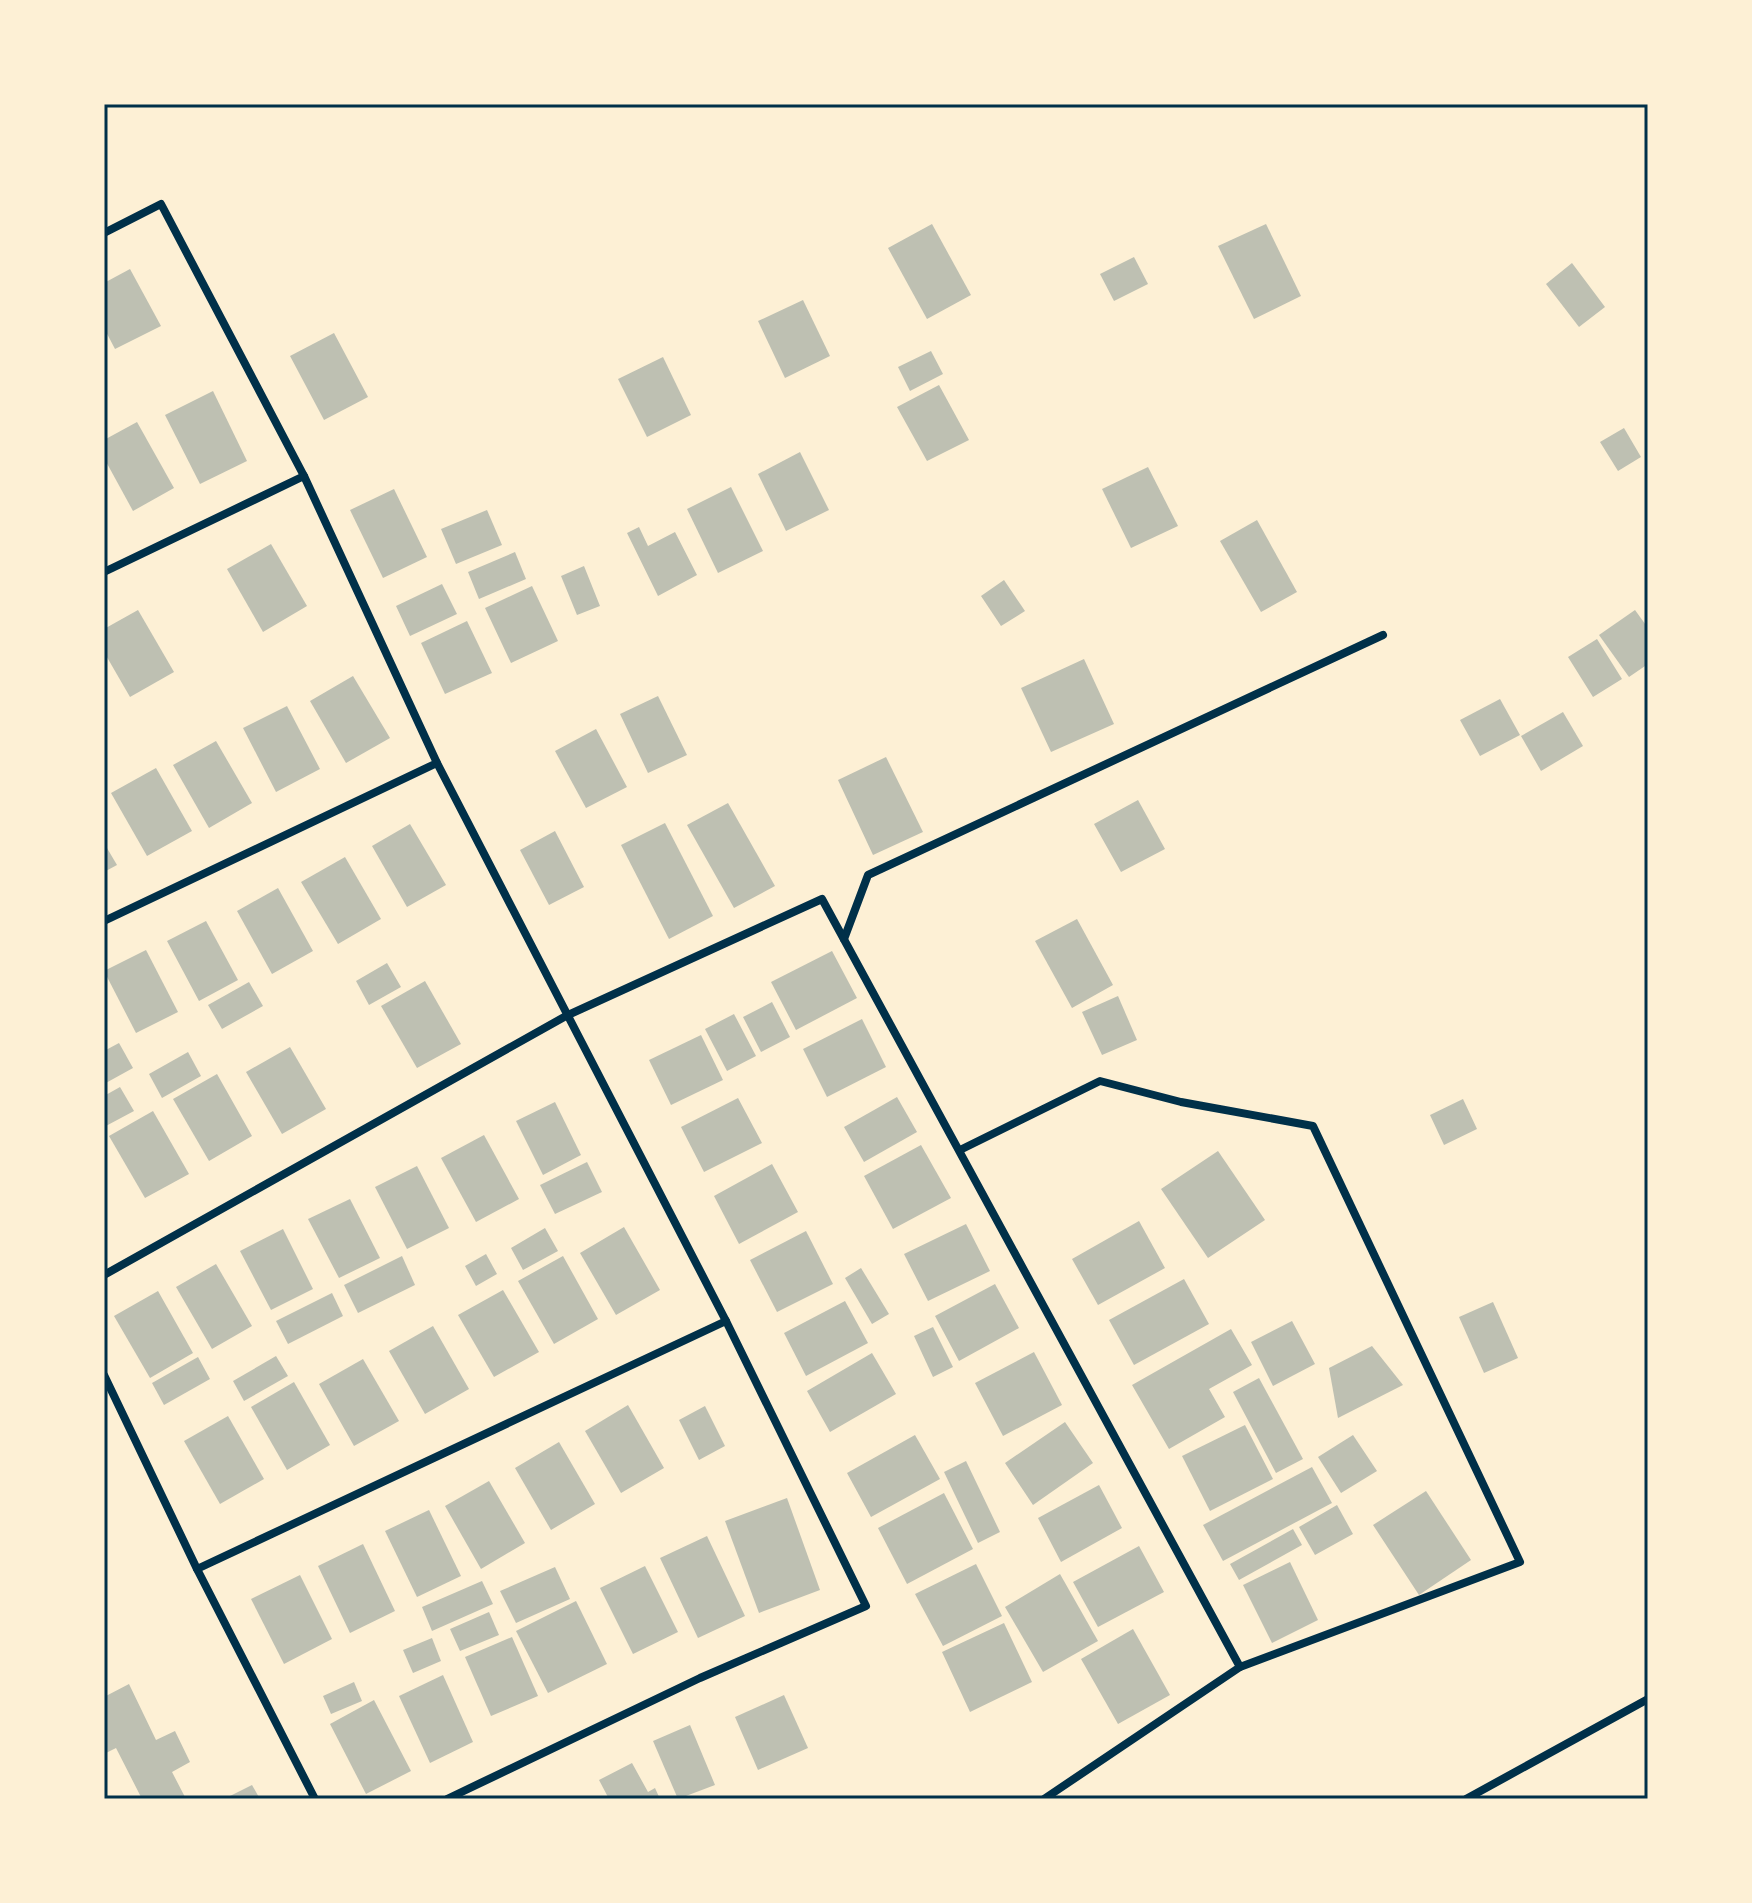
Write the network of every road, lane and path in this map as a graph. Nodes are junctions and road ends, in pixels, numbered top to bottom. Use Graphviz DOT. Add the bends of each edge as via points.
graph roads {
  1 [pos="104,233"];
  2 [pos="304,476"];
  3 [pos="104,572"];
  4 [pos="1383,635"];
  5 [pos="437,763"];
  6 [pos="104,921"];
  7 [pos="844,939"];
  8 [pos="566,1016"];
  9 [pos="960,1150"];
  10 [pos="104,1275"];
  11 [pos="726,1321"];
  12 [pos="104,1375"];
  13 [pos="197,1569"];
  14 [pos="1240,1667"];
  15 [pos="1648,1699"];
  16 [pos="315,1799"];
  17 [pos="447,1799"];
  18 [pos="1044,1799"];
  19 [pos="1466,1799"];
  1 -- 2 [label="street" via="161,204"];
  2 -- 3 [label="street"];
  2 -- 5 [label="street"];
  4 -- 7 [label="street" via="868,875"];
  5 -- 6 [label="street"];
  5 -- 8 [label="street"];
  7 -- 8 [label="street" via="822,899"];
  7 -- 9 [label="street"];
  8 -- 10 [label="street"];
  8 -- 11 [label="street"];
  9 -- 14 [label="street"];
  9 -- 14 [label="street" via="1100,1081 1313,1126 1520,1562"];
  11 -- 13 [label="street"];
  11 -- 17 [label="street" via="866,1606 700,1678"];
  12 -- 13 [label="street"];
  13 -- 16 [label="street"];
  14 -- 18 [label="street"];
  15 -- 19 [label="street"];
}
